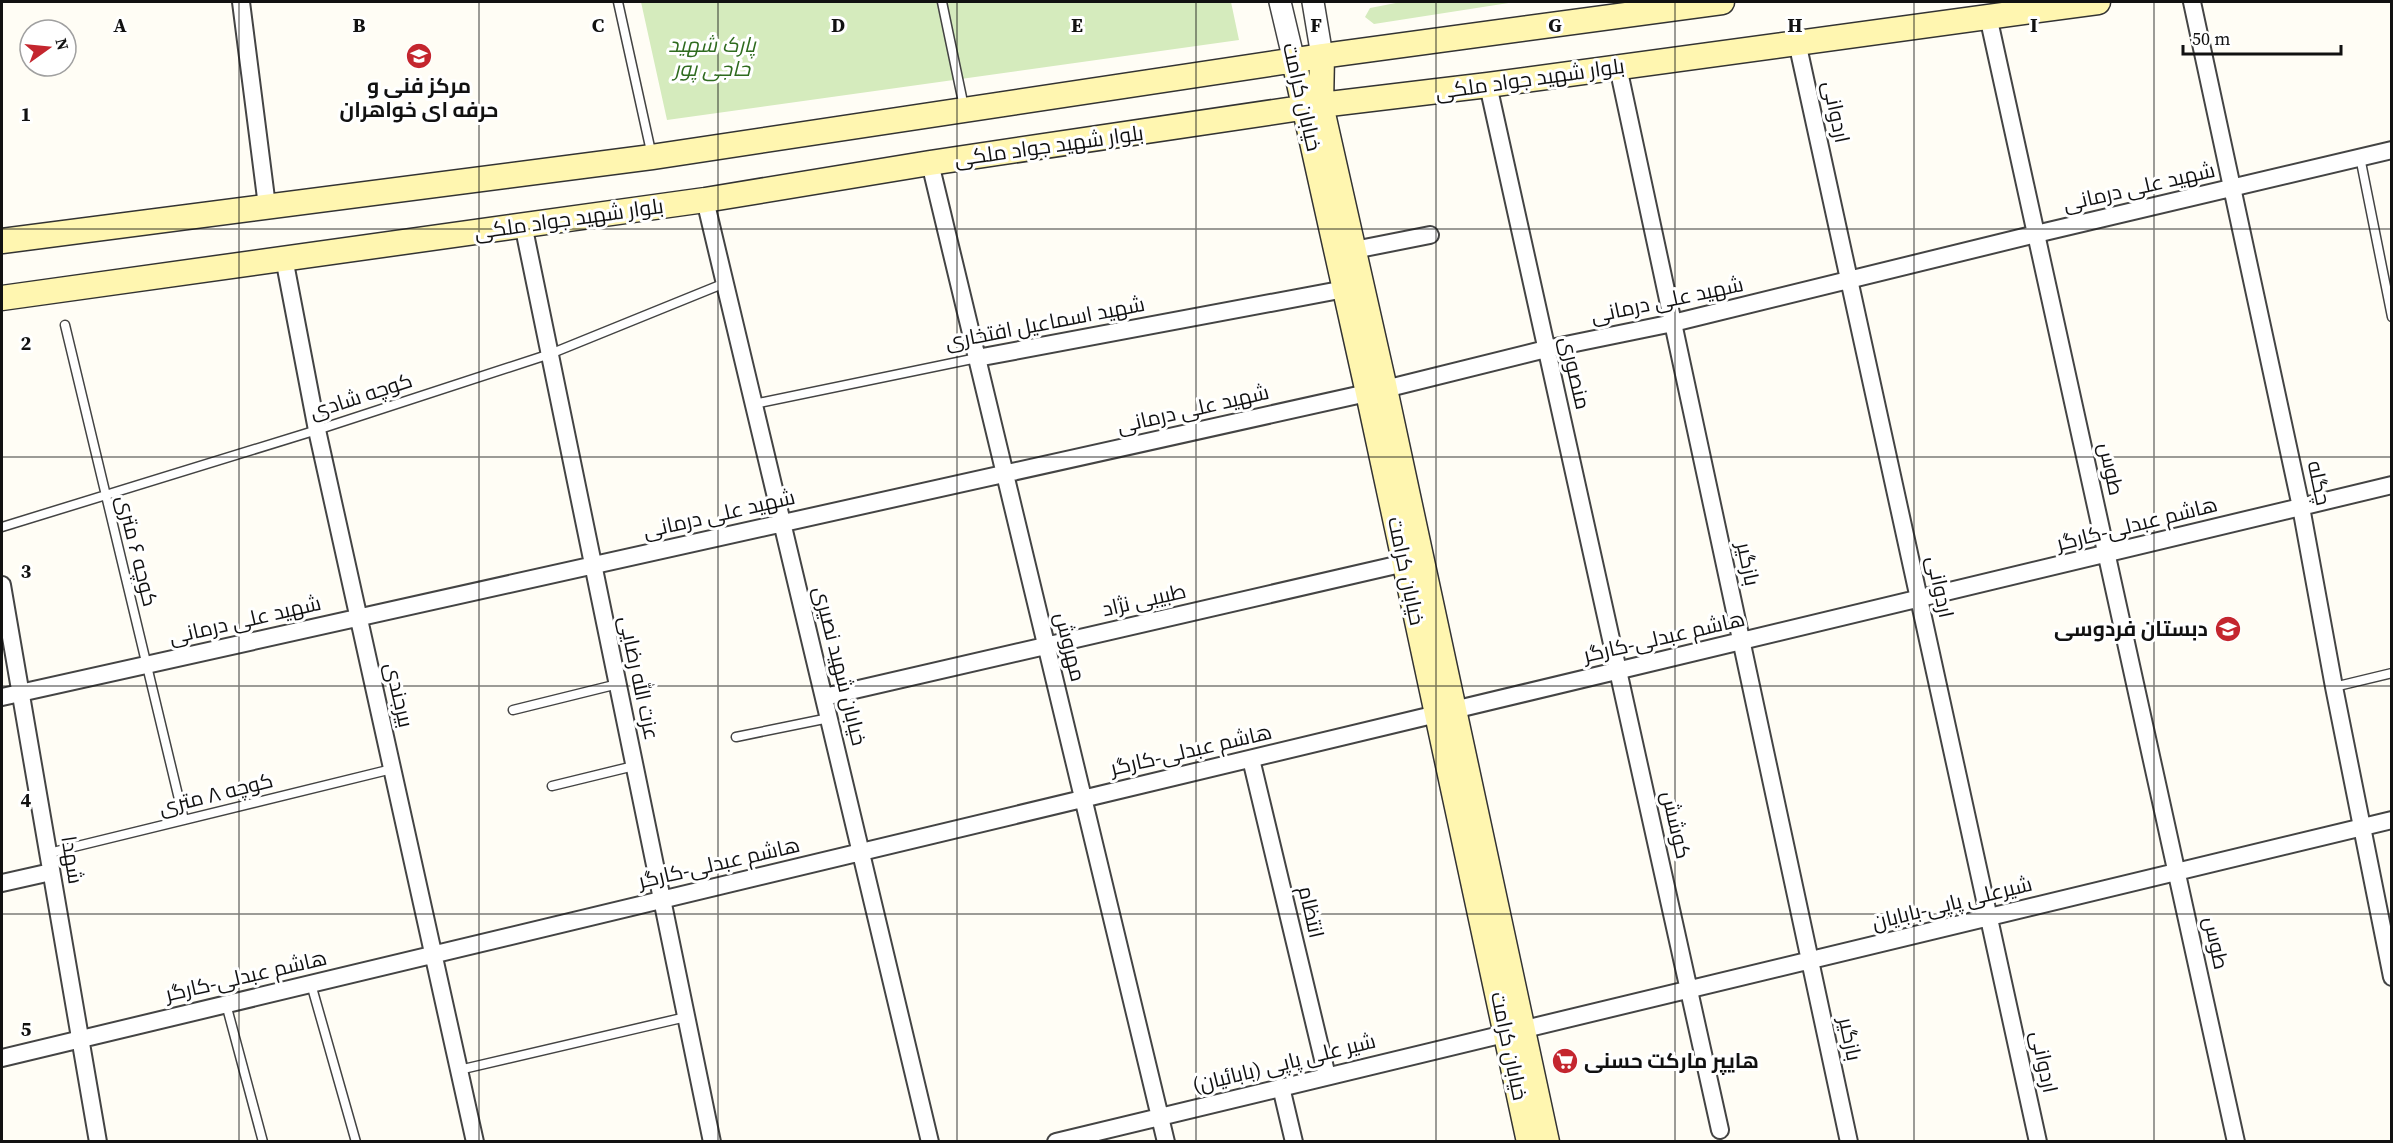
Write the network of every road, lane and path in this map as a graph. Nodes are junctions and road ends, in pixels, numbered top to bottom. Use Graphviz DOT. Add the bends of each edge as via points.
graph roads {
  1 [pos="241,2"];
  2 [pos="618,2"];
  3 [pos="942,2"];
  4 [pos="1280,2"];
  5 [pos="1313,2"];
  6 [pos="1722,2"];
  7 [pos="2098,2"];
  8 [pos="2192,2"];
  9 [pos="1988,16"];
  10 [pos="1797,42"];
  11 [pos="1322,56"];
  12 [pos="1294,61"];
  13 [pos="1618,67"];
  14 [pos="1488,85"];
  15 [pos="1313,106"];
  16 [pos="964,110"];
  17 [pos="2391,150"];
  18 [pos="652,157"];
  19 [pos="2360,157"];
  20 [pos="930,163"];
  21 [pos="2233,188"];
  22 [pos="705,200"];
  23 [pos="267,206"];
  24 [pos="523,224"];
  25 [pos="2036,234"];
  26 [pos="1430,235"];
  27 [pos="2,241"];
  28 [pos="1354,250"];
  29 [pos="284,258"];
  30 [pos="1850,280"];
  31 [pos="725,283"];
  32 [pos="1345,289"];
  33 [pos="2,298"];
  34 [pos="2391,317"];
  35 [pos="1673,323"];
  36 [pos="65,325"];
  37 [pos="1546,349"];
  38 [pos="550,354"];
  39 [pos="977,358"];
  40 [pos="1377,391"];
  41 [pos="754,404"];
  42 [pos="317,430"];
  43 [pos="1005,474"];
  44 [pos="2391,485"];
  45 [pos="105,495"];
  46 [pos="2301,507"];
  47 [pos="782,523"];
  48 [pos="2,527"];
  49 [pos="2107,554"];
  50 [pos="1405,563"];
  51 [pos="593,565"];
  52 [pos="2,585"];
  53 [pos="1919,599"];
  54 [pos="358,618"];
  55 [pos="1742,642"];
  56 [pos="1046,646"];
  57 [pos="146,665"];
  58 [pos="1618,672"];
  59 [pos="2391,673"];
  60 [pos="618,684"];
  61 [pos="2334,687"];
  62 [pos="21,693"];
  63 [pos="2,697"];
  64 [pos="824,698"];
  65 [pos="513,710"];
  66 [pos="1444,713"];
  67 [pos="829,718"];
  68 [pos="736,737"];
  69 [pos="1251,759"];
  70 [pos="634,766"];
  71 [pos="392,769"];
  72 [pos="552,786"];
  73 [pos="1083,799"];
  74 [pos="2391,819"];
  75 [pos="184,820"];
  76 [pos="2363,826"];
  77 [pos="861,852"];
  78 [pos="49,853"];
  79 [pos="51,872"];
  80 [pos="2177,872"];
  81 [pos="2,883"];
  82 [pos="662,900"];
  83 [pos="1989,917"];
  84 [pos="433,955"];
  85 [pos="1810,960"];
  86 [pos="2391,977"];
  87 [pos="311,984"];
  88 [pos="1689,989"];
  89 [pos="226,1004"];
  90 [pos="686,1017"];
  91 [pos="1514,1031"];
  92 [pos="80,1039"];
  93 [pos="2,1058"];
  94 [pos="459,1070"];
  95 [pos="1327,1076"];
  96 [pos="1281,1088"];
  97 [pos="1160,1117"];
  98 [pos="1720,1130"];
  99 [pos="98,1142"];
  100 [pos="263,1142"];
  101 [pos="356,1142"];
  102 [pos="475,1142"];
  103 [pos="712,1142"];
  104 [pos="930,1142"];
  105 [pos="1056,1142"];
  106 [pos="1166,1142"];
  107 [pos="1294,1142"];
  108 [pos="1529,1142"];
  109 [pos="1547,1142"];
  110 [pos="1849,1142"];
  111 [pos="2038,1142"];
  112 [pos="2236,1142"];
  1 -- 23 [label="street"];
  2 -- 18 [label="lane"];
  3 -- 16 [label="lane"];
  4 -- 12 [label="street, خیابان کرامت"];
  5 -- 11 [label="street, خیابان کرامت"];
  6 -- 11 [label="main road"];
  7 -- 9 [label="main road, بلوار شهید جواد ملکی"];
  8 -- 21 [label="street, چگله"];
  9 -- 10 [label="main road, بلوار شهید جواد ملکی"];
  9 -- 25 [label="street, طوس"];
  10 -- 13 [label="main road, بلوار شهید جواد ملکی"];
  10 -- 30 [label="street, اردوانی"];
  11 -- 12 [label="main road"];
  11 -- 15 [label="main road, خیابان کرامت"];
  12 -- 15 [label="main road, خیابان کرامت"];
  12 -- 16 [label="main road"];
  13 -- 14 [label="main road, بلوار شهید جواد ملکی"];
  13 -- 35 [label="street, بازگیر"];
  14 -- 15 [label="main road, بلوار شهید جواد ملکی"];
  14 -- 37 [label="street, منصوری"];
  15 -- 20 [label="main road, بلوار شهید جواد ملکی"];
  15 -- 28 [label="main road, خیابان کرامت"];
  15 -- 32 [label="main road, خیابان کرامت"];
  16 -- 18 [label="main road"];
  17 -- 19 [label="street, شهید علی درمانی"];
  18 -- 23 [label="main road"];
  19 -- 21 [label="street, شهید علی درمانی"];
  19 -- 34 [label="lane"];
  20 -- 22 [label="main road, بلوار شهید جواد ملکی"];
  20 -- 39 [label="street, مهروش"];
  21 -- 25 [label="street, شهید علی درمانی"];
  21 -- 46 [label="street, چگله"];
  22 -- 24 [label="main road, بلوار شهید جواد ملکی"];
  22 -- 31 [label="street, خیابان شهید نصیری"];
  23 -- 27 [label="main road"];
  24 -- 29 [label="main road, بلوار شهید جواد ملکی"];
  24 -- 38 [label="street, عزت الله رضایی"];
  25 -- 30 [label="street, شهید علی درمانی"];
  25 -- 49 [label="street, طوس"];
  26 -- 28 [label="street"];
  28 -- 40 [label="main road, خیابان کرامت"];
  29 -- 33 [label="main road, بلوار شهید جواد ملکی"];
  29 -- 42 [label="street, بیرجندی"];
  30 -- 35 [label="street, شهید علی درمانی"];
  30 -- 53 [label="street, اردوانی"];
  31 -- 38 [label="lane, کوچه شادی"];
  31 -- 41 [label="street, خیابان شهید نصیری"];
  32 -- 39 [label="street, شهید اسماعیل افتخاری"];
  32 -- 40 [label="main road, خیابان کرامت"];
  35 -- 37 [label="street, شهید علی درمانی"];
  35 -- 55 [label="street, بازگیر"];
  36 -- 45 [label="lane, کوچه ۶ متری"];
  37 -- 40 [label="street, شهید علی درمانی"];
  37 -- 58 [label="street, منصوری"];
  38 -- 42 [label="lane, کوچه شادی"];
  38 -- 51 [label="street, عزت الله رضایی"];
  39 -- 41 [label="lane, شهید اسماعیل افتخاری"];
  39 -- 43 [label="street, مهروش"];
  40 -- 43 [label="street, شهید علی درمانی"];
  40 -- 50 [label="main road, خیابان کرامت"];
  40 -- 66 [label="main road, خیابان کرامت"];
  41 -- 47 [label="street, خیابان شهید نصیری"];
  42 -- 45 [label="lane, کوچه شادی"];
  42 -- 54 [label="street, بیرجندی"];
  43 -- 47 [label="street, شهید علی درمانی"];
  43 -- 56 [label="street, مهروش"];
  44 -- 46 [label="street, هاشم عبدلی-کارگر"];
  45 -- 48 [label="lane, کوچه شادی"];
  45 -- 57 [label="lane, کوچه ۶ متری"];
  46 -- 49 [label="street, هاشم عبدلی-کارگر"];
  46 -- 61 [label="street, چگله"];
  47 -- 51 [label="street, شهید علی درمانی"];
  47 -- 64 [label="street, خیابان شهید نصیری"];
  49 -- 53 [label="street, هاشم عبدلی-کارگر"];
  49 -- 80 [label="street, طوس"];
  50 -- 56 [label="street, طبیبی نژاد"];
  50 -- 66 [label="main road, خیابان کرامت"];
  51 -- 54 [label="street, شهید علی درمانی"];
  51 -- 60 [label="street, عزت الله رضایی"];
  52 -- 62 [label="street, شهدا"];
  53 -- 55 [label="street, هاشم عبدلی-کارگر"];
  53 -- 83 [label="street, اردوانی"];
  54 -- 57 [label="street, شهید علی درمانی"];
  54 -- 71 [label="street, بیرجندی"];
  55 -- 58 [label="street, هاشم عبدلی-کارگر"];
  55 -- 85 [label="street, بازگیر"];
  56 -- 64 [label="street, طبیبی نژاد"];
  56 -- 73 [label="street, مهروش"];
  57 -- 62 [label="street, شهید علی درمانی"];
  57 -- 75 [label="lane, کوچه ۶ متری"];
  58 -- 66 [label="street, هاشم عبدلی-کارگر"];
  58 -- 88 [label="street, کوشش"];
  59 -- 61 [label="lane"];
  60 -- 65 [label="lane"];
  60 -- 70 [label="street, عزت الله رضایی"];
  61 -- 76 [label="street, چگله"];
  62 -- 63 [label="street, شهید علی درمانی"];
  62 -- 78 [label="street, شهدا"];
  64 -- 67 [label="street, خیابان شهید نصیری"];
  66 -- 69 [label="street, هاشم عبدلی-کارگر"];
  66 -- 91 [label="main road, خیابان کرامت"];
  67 -- 68 [label="lane"];
  67 -- 77 [label="street, خیابان شهید نصیری"];
  69 -- 73 [label="street, هاشم عبدلی-کارگر"];
  69 -- 95 [label="street, انتظام"];
  70 -- 72 [label="lane"];
  70 -- 82 [label="street, عزت الله رضایی"];
  71 -- 75 [label="lane, کوچه ۸ متری"];
  71 -- 84 [label="street, بیرجندی"];
  73 -- 77 [label="street, هاشم عبدلی-کارگر"];
  73 -- 97 [label="street, مهروش"];
  74 -- 76 [label="street, شیرعلی پاپی-بابایان"];
  75 -- 78 [label="lane, کوچه ۸ متری"];
  76 -- 80 [label="street, شیرعلی پاپی-بابایان"];
  76 -- 86 [label="street, چگله"];
  77 -- 82 [label="street, هاشم عبدلی-کارگر"];
  77 -- 104 [label="street, خیابان شهید نصیری"];
  78 -- 79 [label="street, شهدا"];
  79 -- 81 [label="street"];
  79 -- 92 [label="street, شهدا"];
  80 -- 83 [label="street, شیرعلی پاپی-بابایان"];
  80 -- 112 [label="street, طوس"];
  82 -- 84 [label="street, هاشم عبدلی-کارگر"];
  82 -- 90 [label="street, عزت الله رضایی"];
  83 -- 85 [label="street, شیرعلی پاپی-بابایان"];
  83 -- 111 [label="street, اردوانی"];
  84 -- 87 [label="street, هاشم عبدلی-کارگر"];
  84 -- 94 [label="street, بیرجندی"];
  85 -- 88 [label="street, شیرعلی پاپی-بابایان"];
  85 -- 110 [label="street, بازگیر"];
  87 -- 89 [label="street, هاشم عبدلی-کارگر"];
  87 -- 101 [label="lane"];
  88 -- 91 [label="street, شیرعلی پاپی-بابایان"];
  88 -- 98 [label="street, کوشش"];
  89 -- 92 [label="street, هاشم عبدلی-کارگر"];
  89 -- 100 [label="lane"];
  90 -- 94 [label="lane"];
  90 -- 103 [label="street, عزت الله رضایی"];
  91 -- 95 [label="street, شیر علی پاپی (بابائیان)"];
  91 -- 108 [label="main road, خیابان کرامت"];
  91 -- 109 [label="main road, خیابان کرامت"];
  92 -- 93 [label="street, هاشم عبدلی-کارگر"];
  92 -- 99 [label="street, شهدا"];
  94 -- 102 [label="street, بیرجندی"];
  95 -- 96 [label="street, شیر علی پاپی (بابائیان)"];
  96 -- 97 [label="street, شیر علی پاپی (بابائیان)"];
  96 -- 107 [label="street"];
  97 -- 105 [label="street, شیر علی پاپی (بابائیان)"];
  97 -- 106 [label="street, مهروش"];
}
